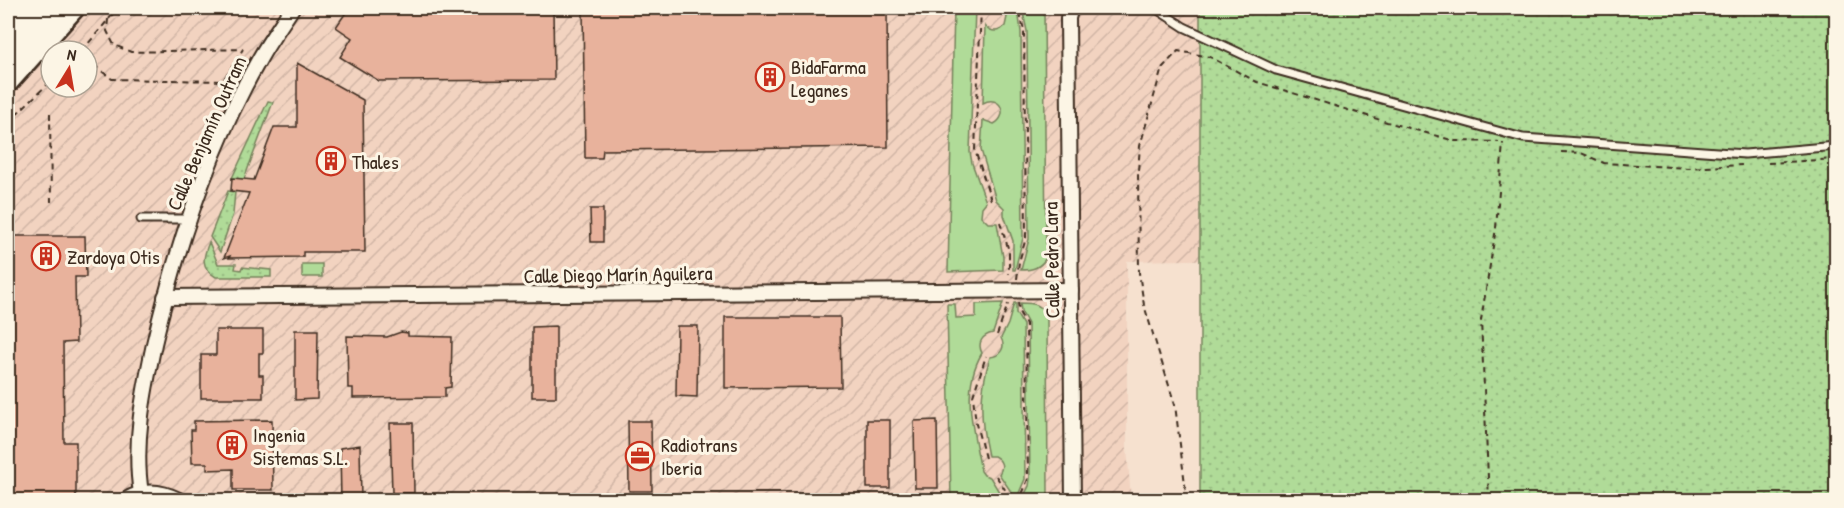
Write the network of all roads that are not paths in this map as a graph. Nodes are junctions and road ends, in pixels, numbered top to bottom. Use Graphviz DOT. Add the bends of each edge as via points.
graph roads {
  1 [pos="27,8"];
  2 [pos="52,8"];
  3 [pos="74,8"];
  4 [pos="292,8"];
  5 [pos="1155,8"];
  6 [pos="1068,11"];
  7 [pos="8,27"];
  8 [pos="8,55"];
  9 [pos="8,81"];
  10 [pos="1836,146"];
  11 [pos="141,219"];
  12 [pos="188,219"];
  13 [pos="1071,290"];
  14 [pos="165,297"];
  15 [pos="141,493"];
  16 [pos="126,501"];
  17 [pos="179,501"];
  18 [pos="1073,501"];
  1 -- 7 [label="main road"];
  2 -- 8 [label="main road"];
  3 -- 9 [label="main road"];
  4 -- 12 [label="street, Calle Benjamín Outram" via="260,58 218,143"];
  5 -- 10 [label="lane" via="1184,27 1276,69 1523,138 1745,154"];
  6 -- 13 [label="street, Calle Pedro Lara"];
  11 -- 12 [label="lane"];
  12 -- 14 [label="street, Calle Benjamín Outram"];
  13 -- 14 [label="street, Calle Diego Marín Aguilera" via="1013,295"];
  13 -- 18 [label="street, Calle Pedro Lara"];
  14 -- 15 [label="street, Calle Benjamín Outram" via="144,394 138,476"];
  15 -- 16 [label="street"];
  15 -- 17 [label="street" via="155,492"];
}
